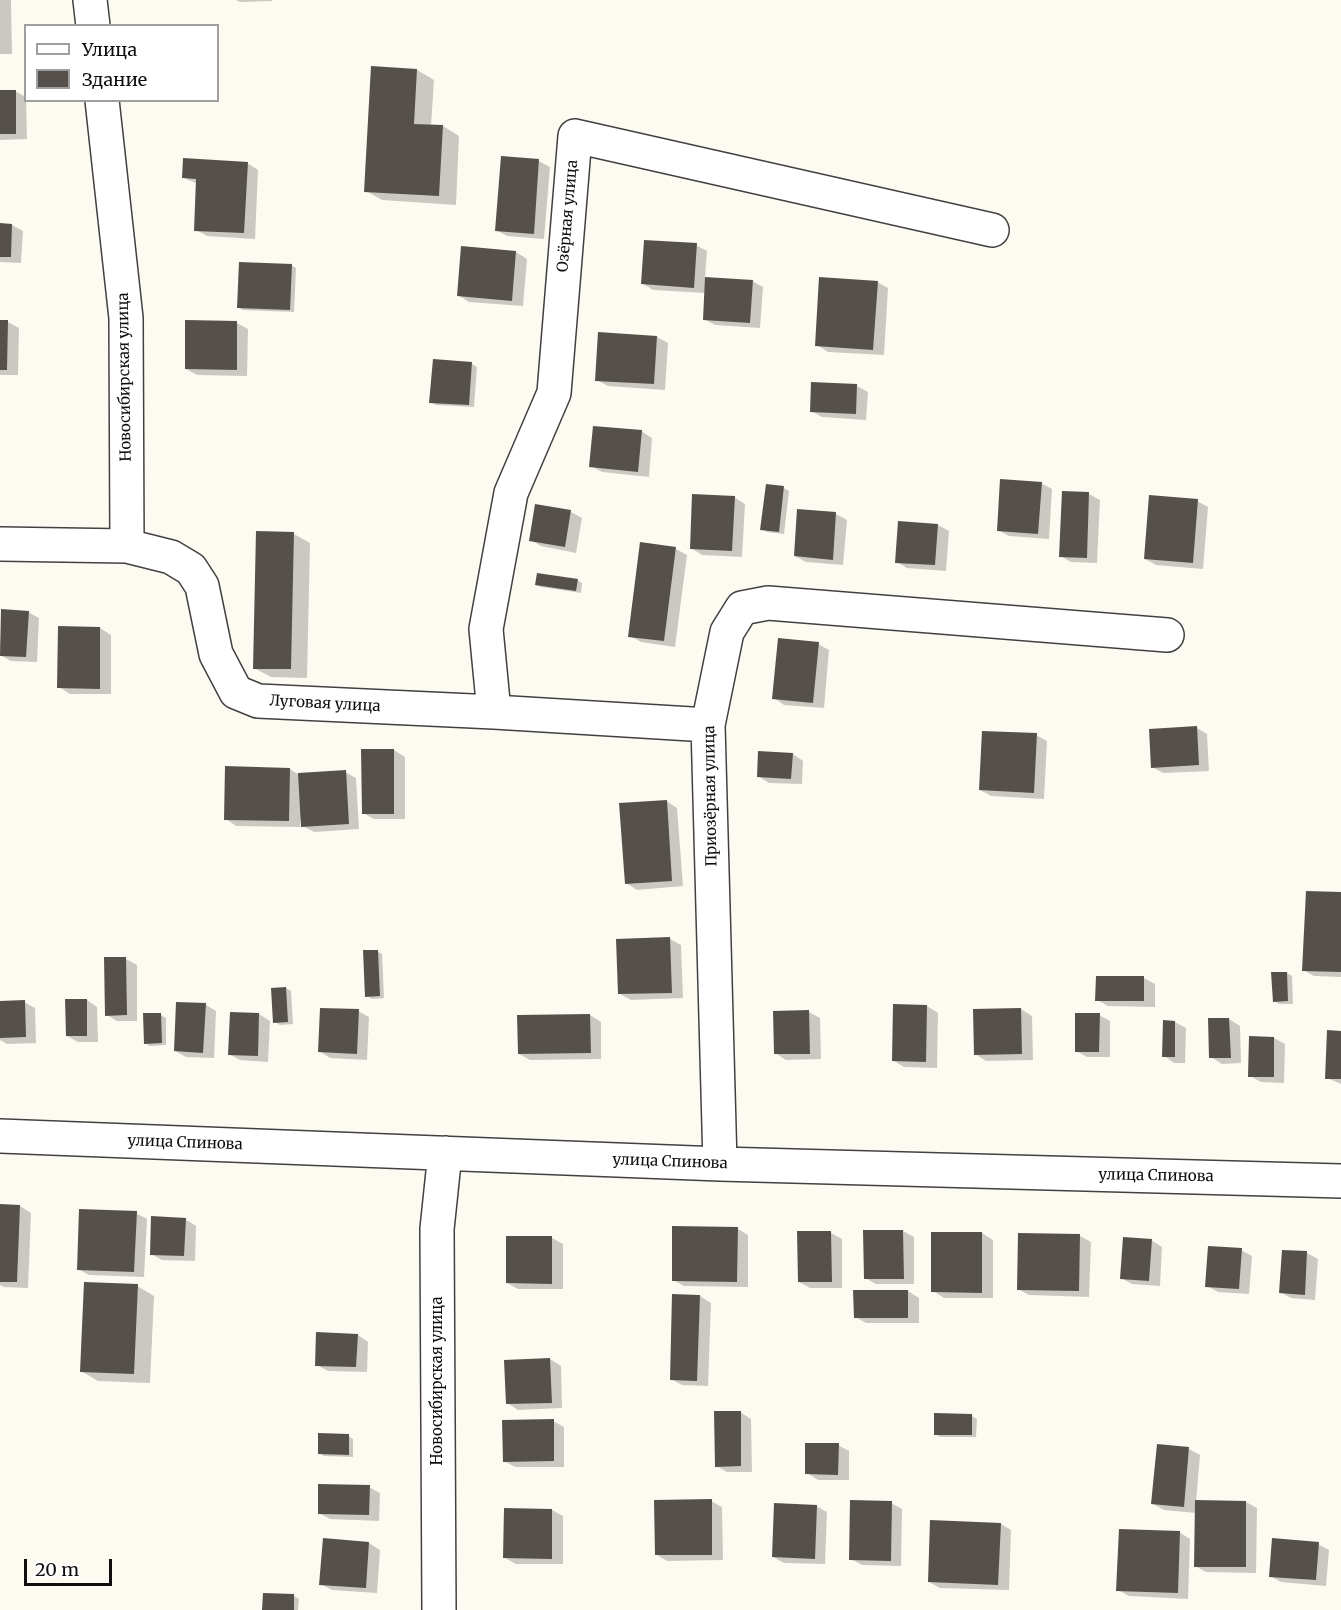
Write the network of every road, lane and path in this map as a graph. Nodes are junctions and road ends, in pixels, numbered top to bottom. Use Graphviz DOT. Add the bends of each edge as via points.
graph roads {
  1 [pos="90,0"];
  2 [pos="93,24"];
  3 [pos="102,102"];
  4 [pos="992,230"];
  5 [pos="0,543"];
  6 [pos="127,546"];
  7 [pos="1167,635"];
  8 [pos="494,712"];
  9 [pos="708,725"];
  10 [pos="0,1136"];
  11 [pos="445,1153"];
  12 [pos="720,1164"];
  13 [pos="1341,1181"];
  14 [pos="439,1610"];
  1 -- 2 [label="street"];
  3 -- 6 [label="street, Новосибирская улица" via="126,318"];
  4 -- 8 [label="street, Озёрная улица" via="575,136 554,393 511,493 486,629"];
  5 -- 6 [label="street, Луговая улица"];
  6 -- 8 [label="street, Луговая улица" via="171,557 191,569 202,586 216,654 236,692 258,701"];
  7 -- 9 [label="street, Приозёрная улица" via="768,603 742,608 728,632"];
  8 -- 9 [label="street, Луговая улица"];
  9 -- 12 [label="street, Приозёрная улица"];
  10 -- 11 [label="street, улица Спинова"];
  11 -- 12 [label="street, улица Спинова"];
  11 -- 14 [label="street, Новосибирская улица" via="437,1229"];
  12 -- 13 [label="street, улица Спинова"];
}
